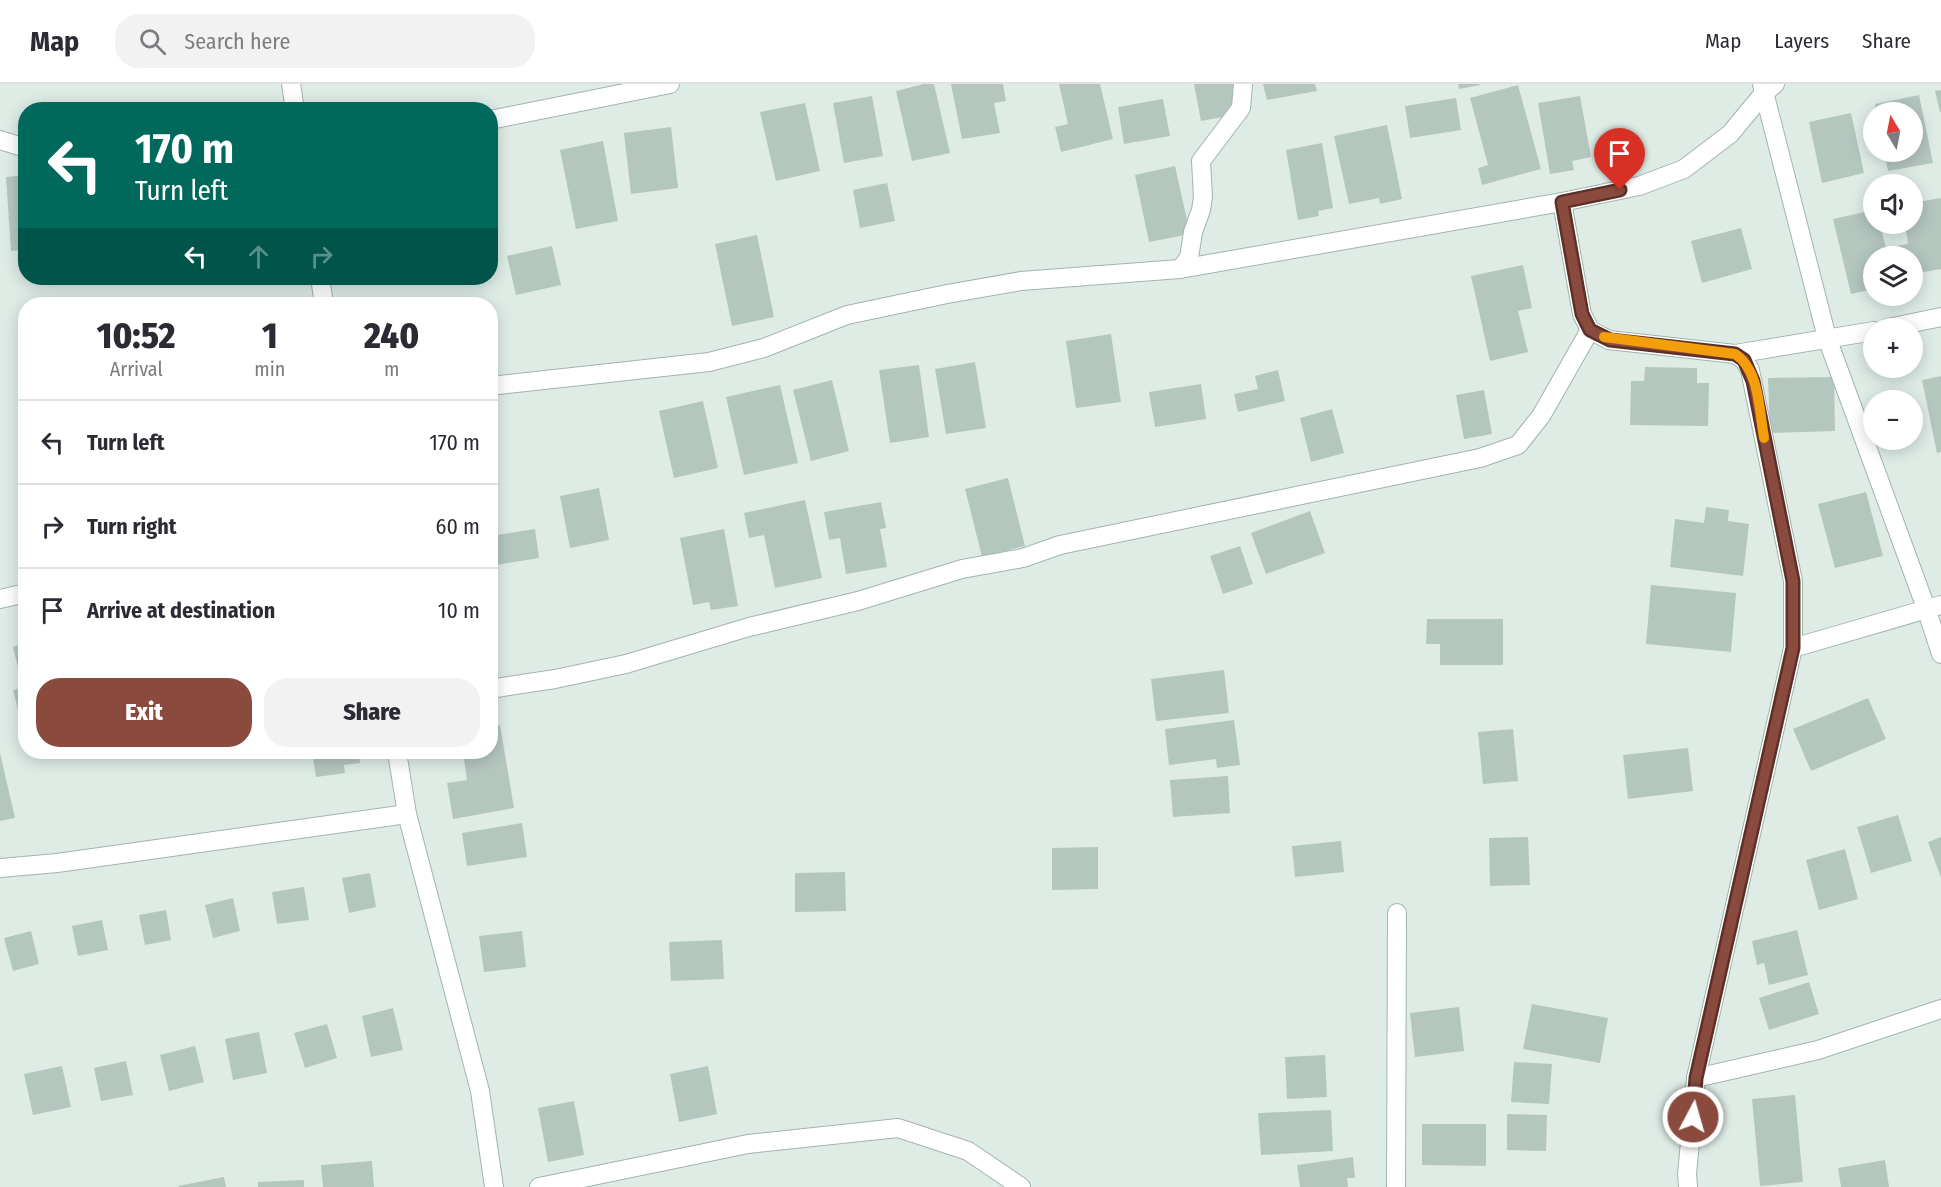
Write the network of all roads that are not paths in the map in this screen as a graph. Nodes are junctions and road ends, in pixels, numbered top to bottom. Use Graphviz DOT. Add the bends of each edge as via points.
graph roads {
  1 [pos="291,84"];
  2 [pos="670,84"];
  3 [pos="1243,84"];
  4 [pos="1767,87"];
  5 [pos="294,102"];
  6 [pos="498,118"];
  7 [pos="0,140"];
  8 [pos="18,146"];
  9 [pos="1562,202"];
  10 [pos="1180,269"];
  11 [pos="1941,317"];
  12 [pos="1923,321"];
  13 [pos="1590,330"];
  14 [pos="1863,333"];
  15 [pos="1827,338"];
  16 [pos="1735,354"];
  17 [pos="498,385"];
  18 [pos="18,595"];
  19 [pos="0,600"];
  20 [pos="1934,607"];
  21 [pos="1793,648"];
  22 [pos="1941,654"];
  23 [pos="498,688"];
  24 [pos="398,759"];
  25 [pos="407,814"];
  26 [pos="0,868"];
  27 [pos="1396,913"];
  28 [pos="1941,1010"];
  29 [pos="1696,1078"];
  30 [pos="494,1187"];
  31 [pos="539,1187"];
  32 [pos="1021,1187"];
  33 [pos="1396,1187"];
  34 [pos="1688,1187"];
  1 -- 5 [label="street"];
  2 -- 6 [label="street"];
  3 -- 10 [label="street" via="1241,108 1201,161 1201,210 1189,258"];
  4 -- 9 [label="street" via="1730,134 1684,169 1639,186"];
  4 -- 15 [label="street"];
  7 -- 8 [label="street"];
  9 -- 10 [label="street"];
  9 -- 13 [label="street" via="1582,314"];
  10 -- 17 [label="street" via="1021,281 847,315 764,348 709,362"];
  11 -- 12 [label="street"];
  13 -- 16 [label="street" via="1610,340"];
  13 -- 23 [label="street" via="1541,416 1518,445 1480,459 1060,545 1023,558 962,569 858,601 749,627 626,664"];
  14 -- 15 [label="street"];
  15 -- 16 [label="street"];
  15 -- 20 [label="street"];
  16 -- 21 [label="street" via="1744,360 1753,381 1793,581"];
  18 -- 19 [label="street"];
  20 -- 21 [label="street"];
  20 -- 22 [label="street"];
  21 -- 29 [label="street"];
  24 -- 25 [label="street"];
  25 -- 26 [label="street"];
  25 -- 30 [label="street" via="480,1091"];
  27 -- 33 [label="street"];
  28 -- 29 [label="street" via="1818,1050"];
  29 -- 34 [label="street"];
  31 -- 32 [label="street" via="748,1144 898,1128 968,1151"];
}
